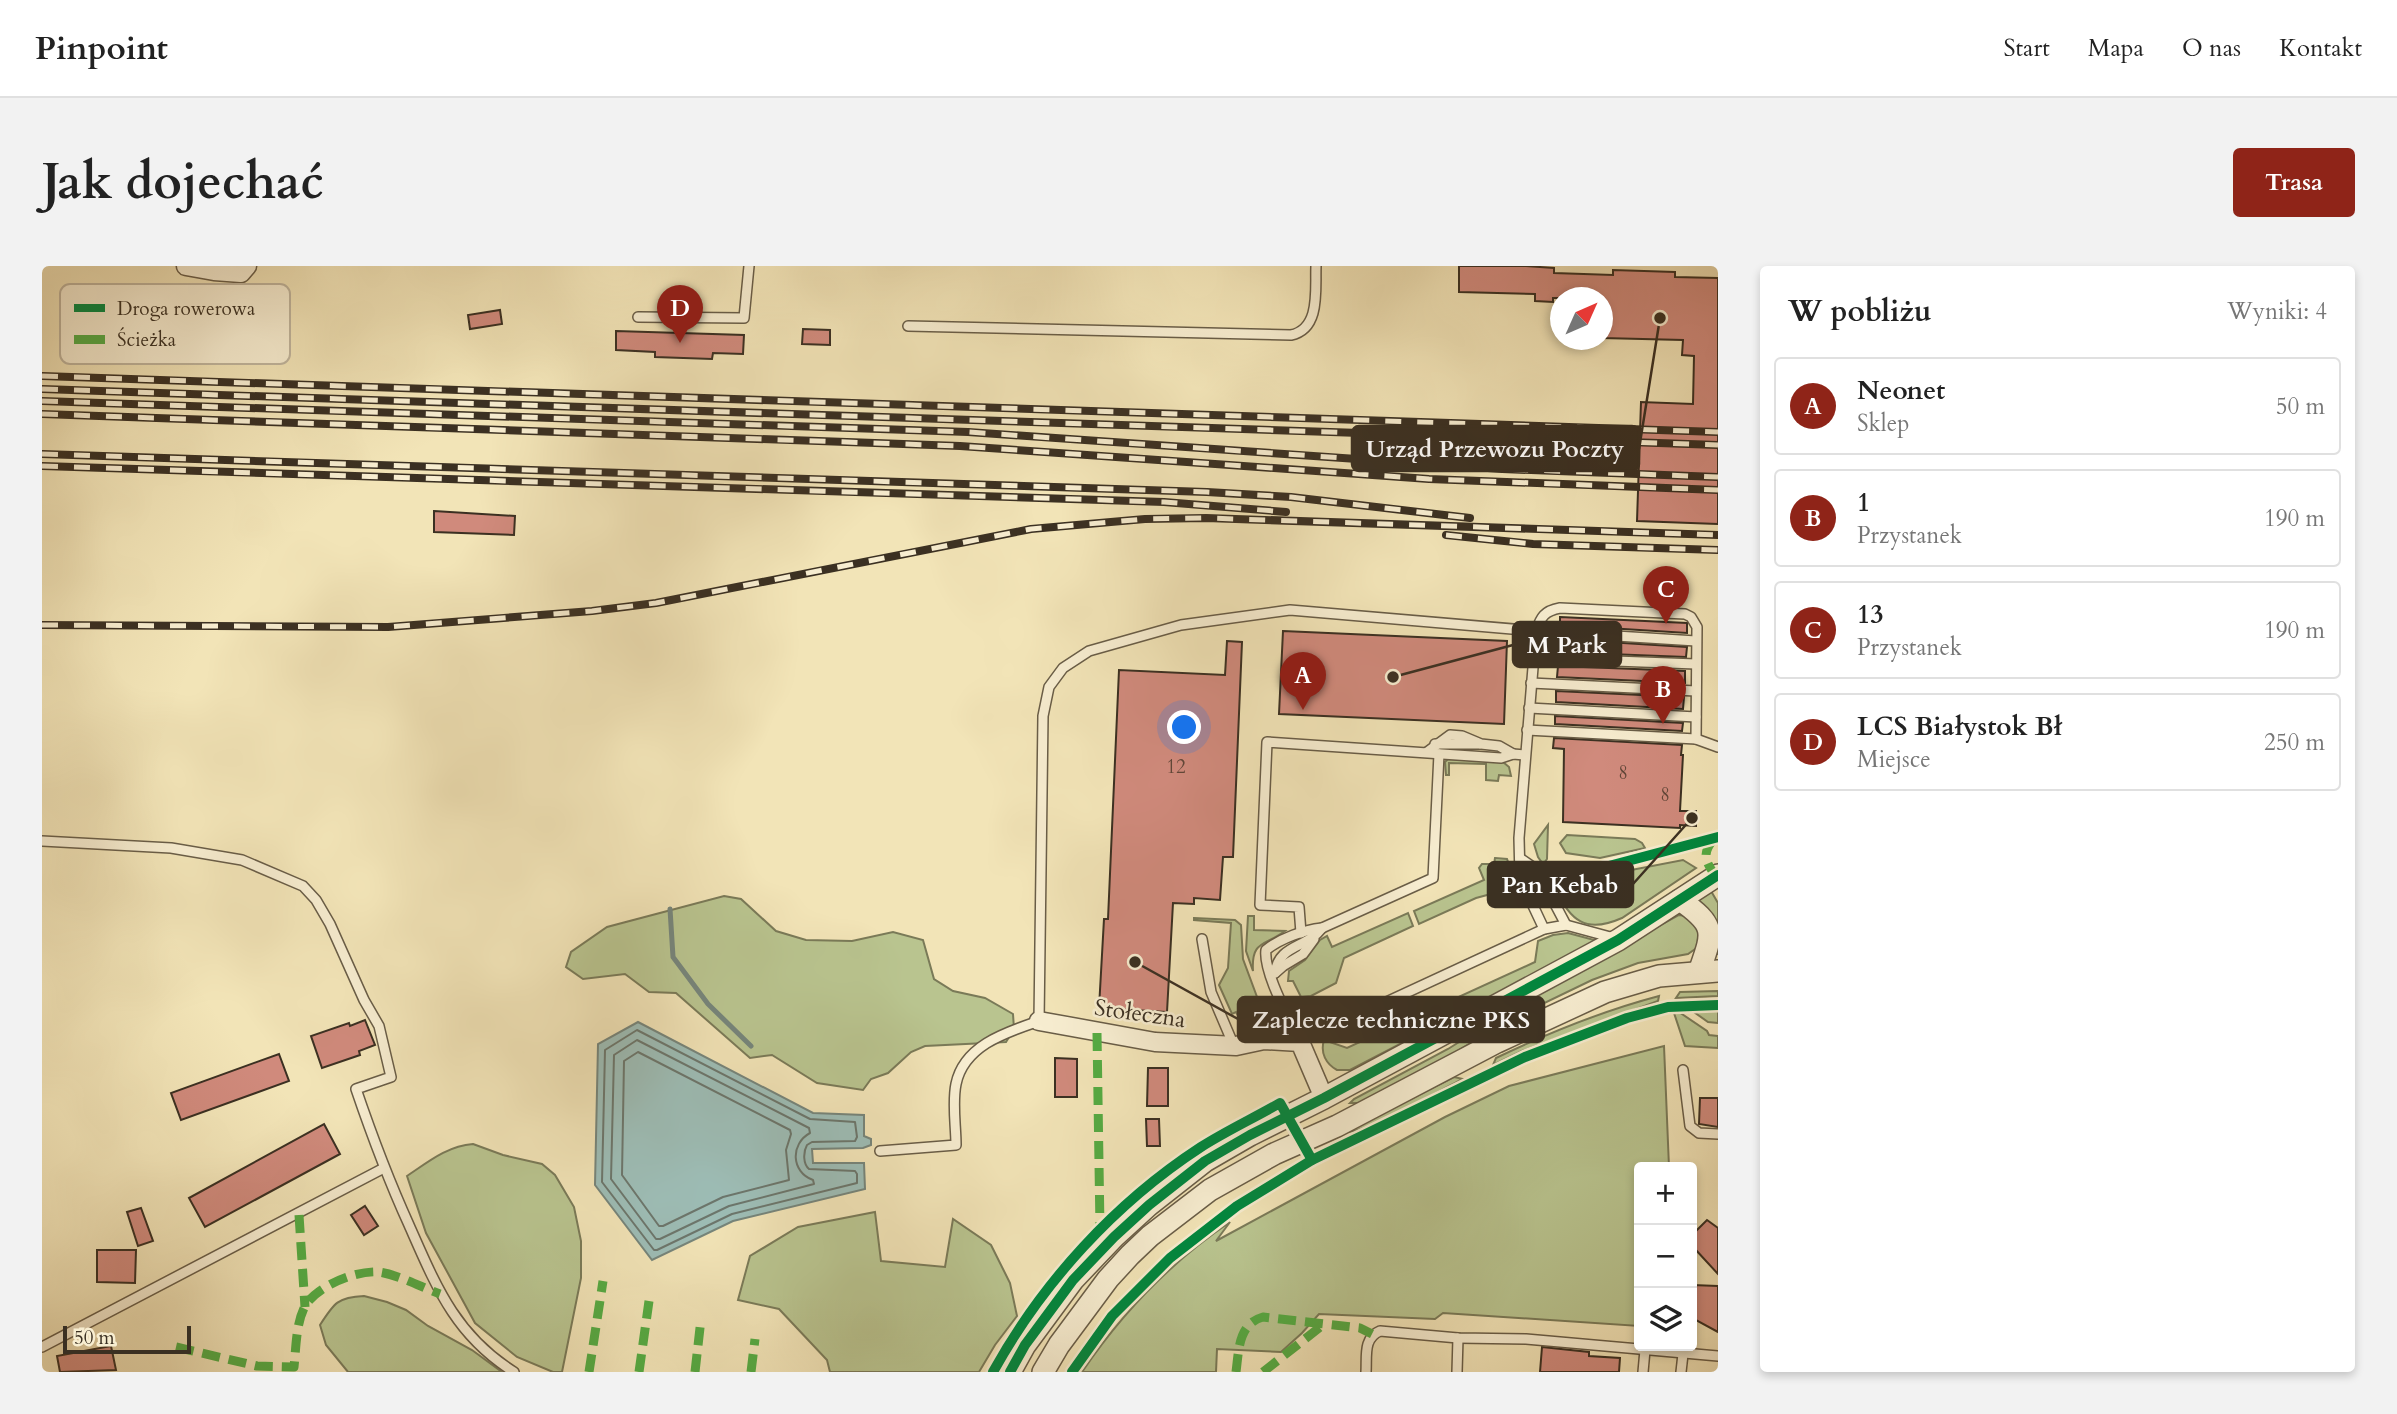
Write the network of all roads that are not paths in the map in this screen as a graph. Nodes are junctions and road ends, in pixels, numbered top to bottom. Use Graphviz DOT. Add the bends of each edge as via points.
graph roads {
  1 [pos="187,266"];
  2 [pos="247,266"];
  3 [pos="749,266"];
  4 [pos="1316,266"];
  5 [pos="638,317"];
  6 [pos="908,326"];
  7 [pos="1536,632"];
  8 [pos="1696,641"];
  9 [pos="1534,658"];
  10 [pos="1696,664"];
  11 [pos="1531,683"];
  12 [pos="1696,691"];
  13 [pos="1529,708"];
  14 [pos="1696,717"];
  15 [pos="1527,730"];
  16 [pos="1696,738"];
  17 [pos="1718,747"];
  18 [pos="1437,749"];
  19 [pos="1513,754"];
  20 [pos="1525,755"];
  21 [pos="42,841"];
  22 [pos="1521,859"];
  23 [pos="1718,874"];
  24 [pos="1680,900"];
  25 [pos="1566,925"];
  26 [pos="1322,928"];
  27 [pos="1544,929"];
  28 [pos="1301,933"];
  29 [pos="1202,939"];
  30 [pos="1618,940"];
  31 [pos="1708,972"];
  32 [pos="1275,985"];
  33 [pos="1039,1021"];
  34 [pos="1300,1042"];
  35 [pos="1234,1046"];
  36 [pos="1683,1070"];
  37 [pos="1324,1098"];
  38 [pos="1337,1126"];
  39 [pos="1718,1134"];
  40 [pos="880,1151"];
  41 [pos="384,1168"];
  42 [pos="1458,1338"];
  43 [pos="42,1347"];
  44 [pos="1634,1349"];
  45 [pos="1645,1351"];
  46 [pos="1654,1351"];
  47 [pos="1683,1354"];
  48 [pos="1718,1356"];
  49 [pos="514,1372"];
  50 [pos="1010,1372"];
  51 [pos="1043,1372"];
  52 [pos="1366,1372"];
  53 [pos="1457,1372"];
  54 [pos="1643,1372"];
  55 [pos="1681,1372"];
  1 -- 2 [label="street" via="241,272"];
  3 -- 5 [label="lane" via="744,317"];
  4 -- 6 [label="lane" via="1311,318 1297,334 1284,336"];
  7 -- 8 [label="lane"];
  7 -- 8 [label="lane" via="1541,617 1560,608 1685,614 1696,622"];
  7 -- 9 [label="lane"];
  7 -- 33 [label="lane" via="1290,610 1181,625 1089,650 1063,668 1049,687 1043,716"];
  8 -- 10 [label="lane"];
  9 -- 10 [label="lane"];
  9 -- 11 [label="lane"];
  10 -- 12 [label="lane"];
  11 -- 12 [label="lane"];
  11 -- 13 [label="lane"];
  12 -- 14 [label="lane"];
  13 -- 14 [label="lane"];
  13 -- 15 [label="lane"];
  14 -- 16 [label="lane"];
  15 -- 16 [label="lane"];
  15 -- 20 [label="lane"];
  16 -- 17 [label="lane"];
  18 -- 19 [label="lane" via="1501,758"];
  18 -- 19 [label="lane" via="1481,744"];
  18 -- 26 [label="lane" via="1433,878"];
  18 -- 28 [label="lane" via="1267,742 1260,905 1298,907"];
  19 -- 20 [label="lane"];
  20 -- 22 [label="lane"];
  21 -- 41 [label="lane" via="171,848 242,860 303,886 330,924 379,1026 391,1077 356,1090"];
  22 -- 25 [label="lane" via="1537,870"];
  22 -- 27 [label="lane" via="1520,878"];
  23 -- 24 [label="street"];
  24 -- 30 [label="street"];
  24 -- 31 [label="street" via="1709,927"];
  25 -- 27 [label="lane"];
  25 -- 30 [label="lane"];
  26 -- 28 [label="lane"];
  26 -- 32 [label="lane" via="1314,939 1281,955 1276,962"];
  27 -- 34 [label="lane"];
  28 -- 32 [label="lane" via="1266,950"];
  29 -- 35 [label="lane" via="1211,992"];
  30 -- 37 [label="street"];
  31 -- 38 [label="street" via="1659,976 1605,992 1497,1042"];
  32 -- 34 [label="lane"];
  33 -- 35 [label="street, Stołeczna" via="1155,1042"];
  33 -- 40 [label="lane" via="998,1035 969,1058 956,1083 956,1145"];
  34 -- 35 [label="street, Stołeczna" via="1264,1040"];
  34 -- 37 [label="street"];
  36 -- 39 [label="lane" via="1690,1126 1699,1133"];
  37 -- 38 [label="street"];
  37 -- 50 [label="street" via="1205,1161 1149,1205 1073,1280"];
  38 -- 51 [label="street" via="1231,1177 1150,1236 1108,1279"];
  41 -- 43 [label="lane"];
  41 -- 49 [label="lane" via="447,1307 473,1339"];
  42 -- 44 [label="lane"];
  42 -- 52 [label="lane" via="1380,1331 1368,1342"];
  42 -- 53 [label="lane"];
  45 -- 54 [label="lane"];
  46 -- 47 [label="lane"];
  47 -- 48 [label="lane"];
  47 -- 55 [label="lane"];
}
